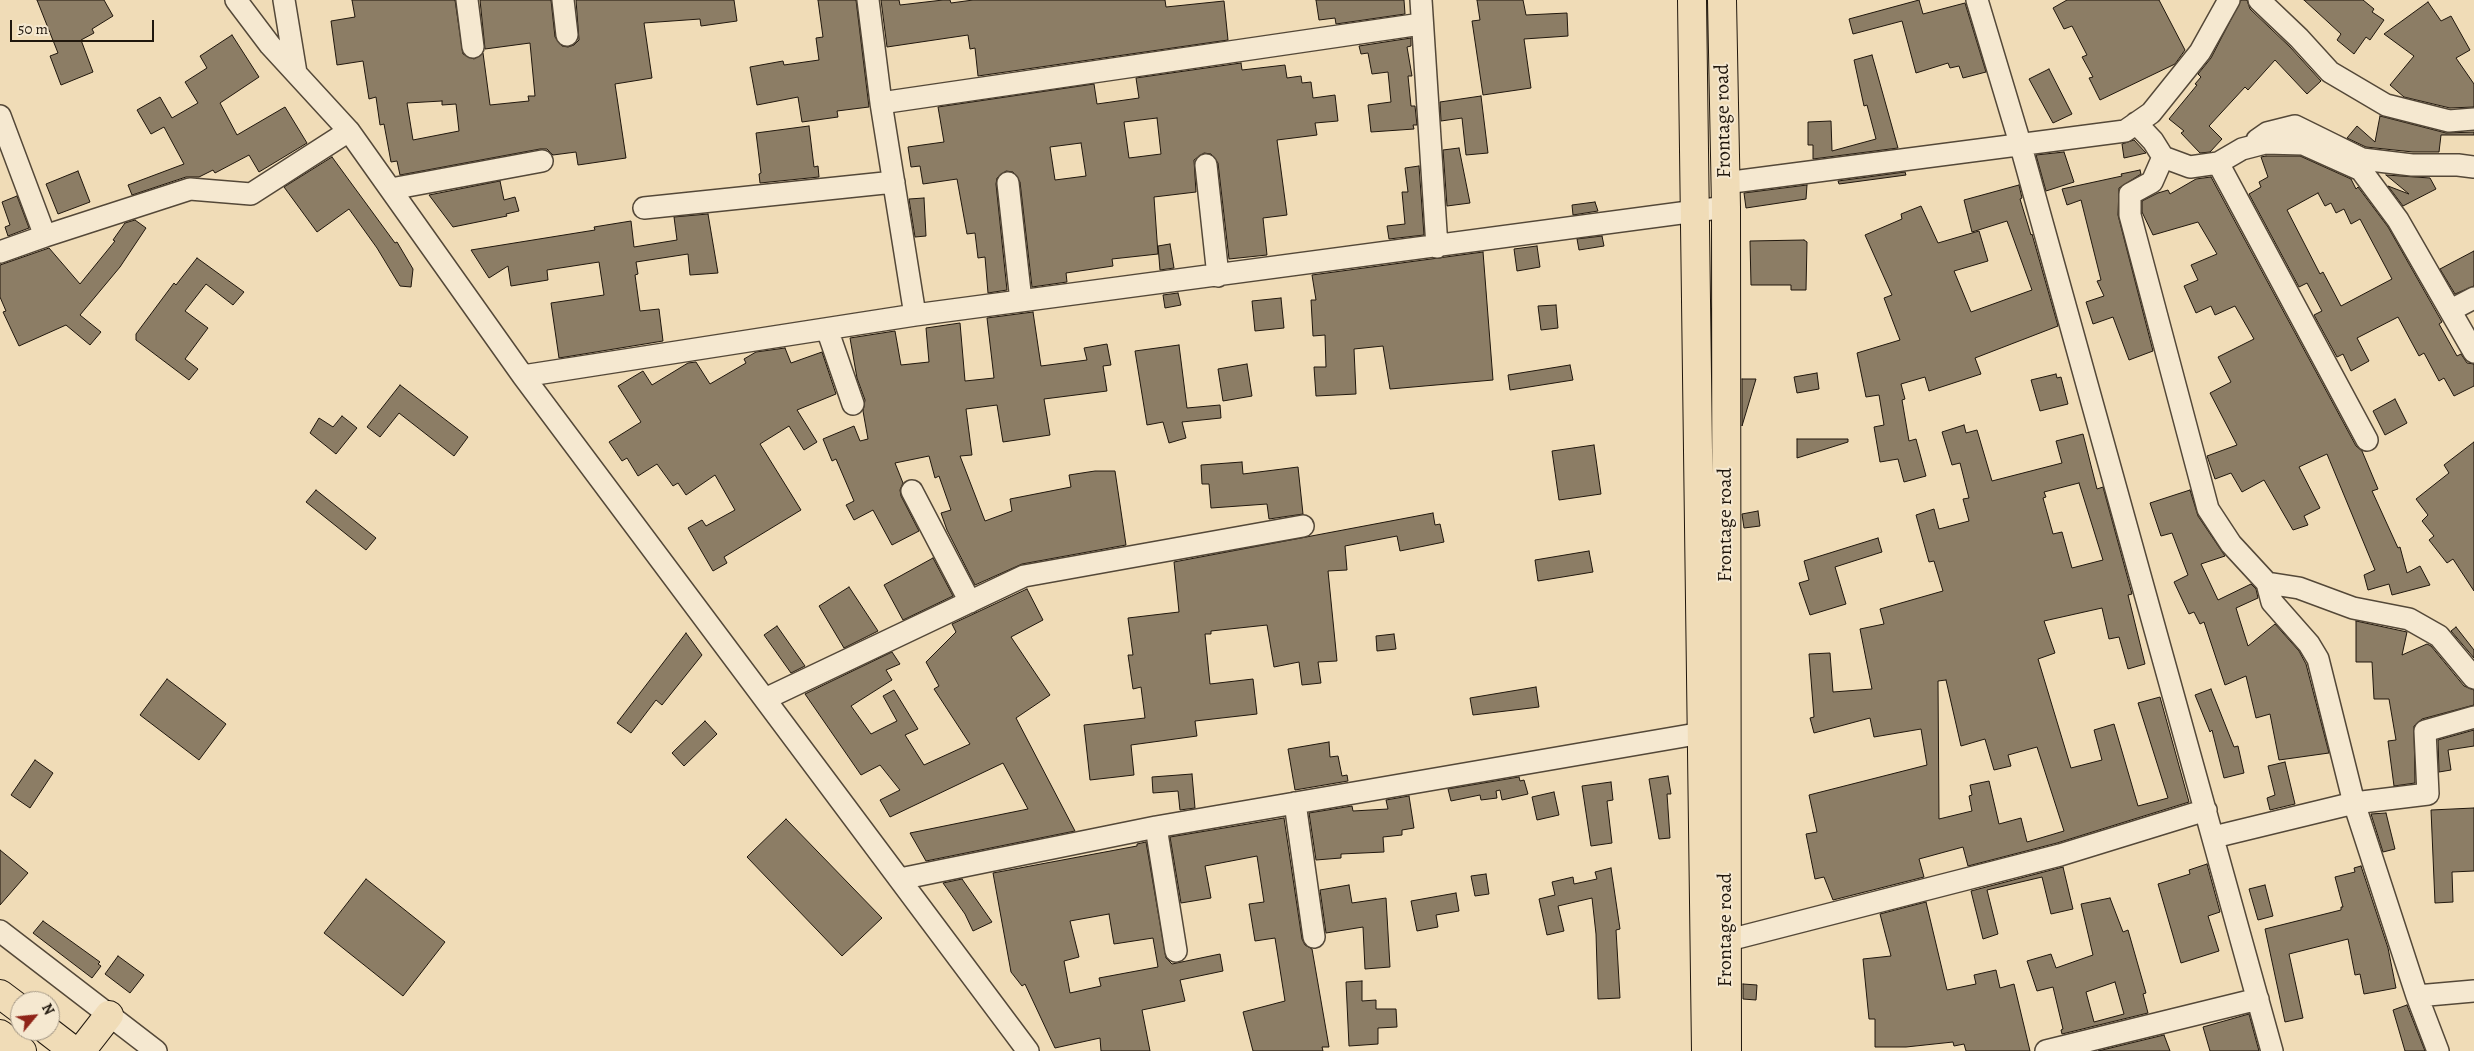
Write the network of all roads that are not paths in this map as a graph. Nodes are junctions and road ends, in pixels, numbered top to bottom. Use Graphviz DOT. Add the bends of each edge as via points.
graph roads {
  1 [pos="236,0"];
  2 [pos="284,0"];
  3 [pos="467,0"];
  4 [pos="563,0"];
  5 [pos="868,0"];
  6 [pos="1421,0"];
  7 [pos="1692,0"];
  8 [pos="1722,0"];
  9 [pos="1977,0"];
  10 [pos="2229,0"];
  11 [pos="2259,0"];
  12 [pos="1421,24"];
  13 [pos="567,35"];
  14 [pos="473,47"];
  15 [pos="296,73"];
  16 [pos="881,103"];
  17 [pos="0,116"];
  18 [pos="2474,119"];
  19 [pos="2136,124"];
  20 [pos="349,131"];
  21 [pos="2020,143"];
  22 [pos="2242,149"];
  23 [pos="2163,157"];
  24 [pos="542,162"];
  25 [pos="2218,163"];
  26 [pos="1206,165"];
  27 [pos="2474,167"];
  28 [pos="894,182"];
  29 [pos="1008,183"];
  30 [pos="391,189"];
  31 [pos="1726,195"];
  32 [pos="644,208"];
  33 [pos="1693,210"];
  34 [pos="45,236"];
  35 [pos="1437,247"];
  36 [pos="0,252"];
  37 [pos="1218,276"];
  38 [pos="2474,298"];
  39 [pos="1021,301"];
  40 [pos="2451,310"];
  41 [pos="915,315"];
  42 [pos="827,329"];
  43 [pos="2474,352"];
  44 [pos="523,376"];
  45 [pos="853,404"];
  46 [pos="2367,440"];
  47 [pos="912,491"];
  48 [pos="1303,526"];
  49 [pos="2267,584"];
  50 [pos="970,602"];
  51 [pos="2474,678"];
  52 [pos="765,699"];
  53 [pos="2474,717"];
  54 [pos="1702,733"];
  55 [pos="1295,803"];
  56 [pos="2354,803"];
  57 [pos="2206,810"];
  58 [pos="1156,827"];
  59 [pos="2214,837"];
  60 [pos="900,879"];
  61 [pos="0,931"];
  62 [pos="1314,937"];
  63 [pos="1725,941"];
  64 [pos="1176,951"];
  65 [pos="2474,991"];
  66 [pos="2417,996"];
  67 [pos="2258,999"];
  68 [pos="109,1015"];
  69 [pos="0,1034"];
  70 [pos="60,1040"];
  71 [pos="22,1051"];
  72 [pos="74,1051"];
  73 [pos="81,1051"];
  74 [pos="156,1051"];
  75 [pos="1028,1051"];
  76 [pos="1706,1051"];
  77 [pos="1726,1051"];
  78 [pos="2046,1051"];
  79 [pos="2272,1051"];
  80 [pos="2438,1051"];
  1 -- 15 [label="street"];
  2 -- 15 [label="street"];
  3 -- 14 [label="street"];
  4 -- 13 [label="street"];
  5 -- 16 [label="street"];
  6 -- 12 [label="street"];
  7 -- 33 [label="main road"];
  8 -- 31 [label="main road, Frontage road"];
  9 -- 21 [label="street"];
  10 -- 19 [label="street" via="2200,52 2151,113"];
  11 -- 18 [label="street" via="2330,72 2386,105 2449,121"];
  12 -- 16 [label="street"];
  12 -- 35 [label="street"];
  15 -- 20 [label="street"];
  16 -- 28 [label="street"];
  17 -- 34 [label="street"];
  19 -- 21 [label="street" via="2125,131"];
  19 -- 23 [label="street"];
  20 -- 30 [label="street"];
  20 -- 34 [label="street" via="251,194 190,188"];
  21 -- 31 [label="street"];
  21 -- 57 [label="street"];
  22 -- 25 [label="street"];
  22 -- 27 [label="street" via="2267,134 2295,126 2362,159"];
  22 -- 40 [label="street" via="2265,143 2303,144 2361,170 2398,220"];
  23 -- 25 [label="street" via="2190,167"];
  23 -- 49 [label="street" via="2152,182 2130,194 2130,215 2208,509 2231,544"];
  24 -- 30 [label="street"];
  25 -- 46 [label="street"];
  26 -- 37 [label="street"];
  28 -- 32 [label="street"];
  28 -- 41 [label="street"];
  29 -- 39 [label="street"];
  30 -- 44 [label="street"];
  31 -- 33 [label="street"];
  31 -- 63 [label="main road, Frontage road"];
  33 -- 35 [label="street"];
  33 -- 54 [label="main road"];
  34 -- 36 [label="street"];
  35 -- 37 [label="street"];
  37 -- 39 [label="street"];
  38 -- 40 [label="street"];
  39 -- 41 [label="street"];
  40 -- 43 [label="street"];
  41 -- 42 [label="street"];
  42 -- 44 [label="street"];
  42 -- 45 [label="street"];
  44 -- 52 [label="street"];
  47 -- 50 [label="street"];
  48 -- 50 [label="street" via="1024,576"];
  49 -- 51 [label="street" via="2299,588 2352,608 2410,619 2439,636"];
  49 -- 56 [label="street" via="2272,602 2310,644 2318,659"];
  50 -- 52 [label="street"];
  52 -- 60 [label="street"];
  53 -- 56 [label="street" via="2426,731 2428,794"];
  54 -- 55 [label="street"];
  54 -- 76 [label="main road"];
  55 -- 58 [label="street"];
  55 -- 62 [label="street"];
  56 -- 59 [label="street"];
  56 -- 66 [label="street"];
  57 -- 59 [label="street"];
  57 -- 63 [label="street" via="2060,855"];
  58 -- 60 [label="street"];
  58 -- 64 [label="street"];
  59 -- 67 [label="street"];
  60 -- 75 [label="street"];
  61 -- 68 [label="street"];
  63 -- 77 [label="main road, Frontage road"];
  65 -- 66 [label="street"];
  66 -- 80 [label="street"];
  67 -- 78 [label="street"];
  67 -- 79 [label="street"];
  68 -- 73 [label="main road"];
  68 -- 74 [label="street"];
  69 -- 71 [label="main road"];
  70 -- 72 [label="main road"];
}
